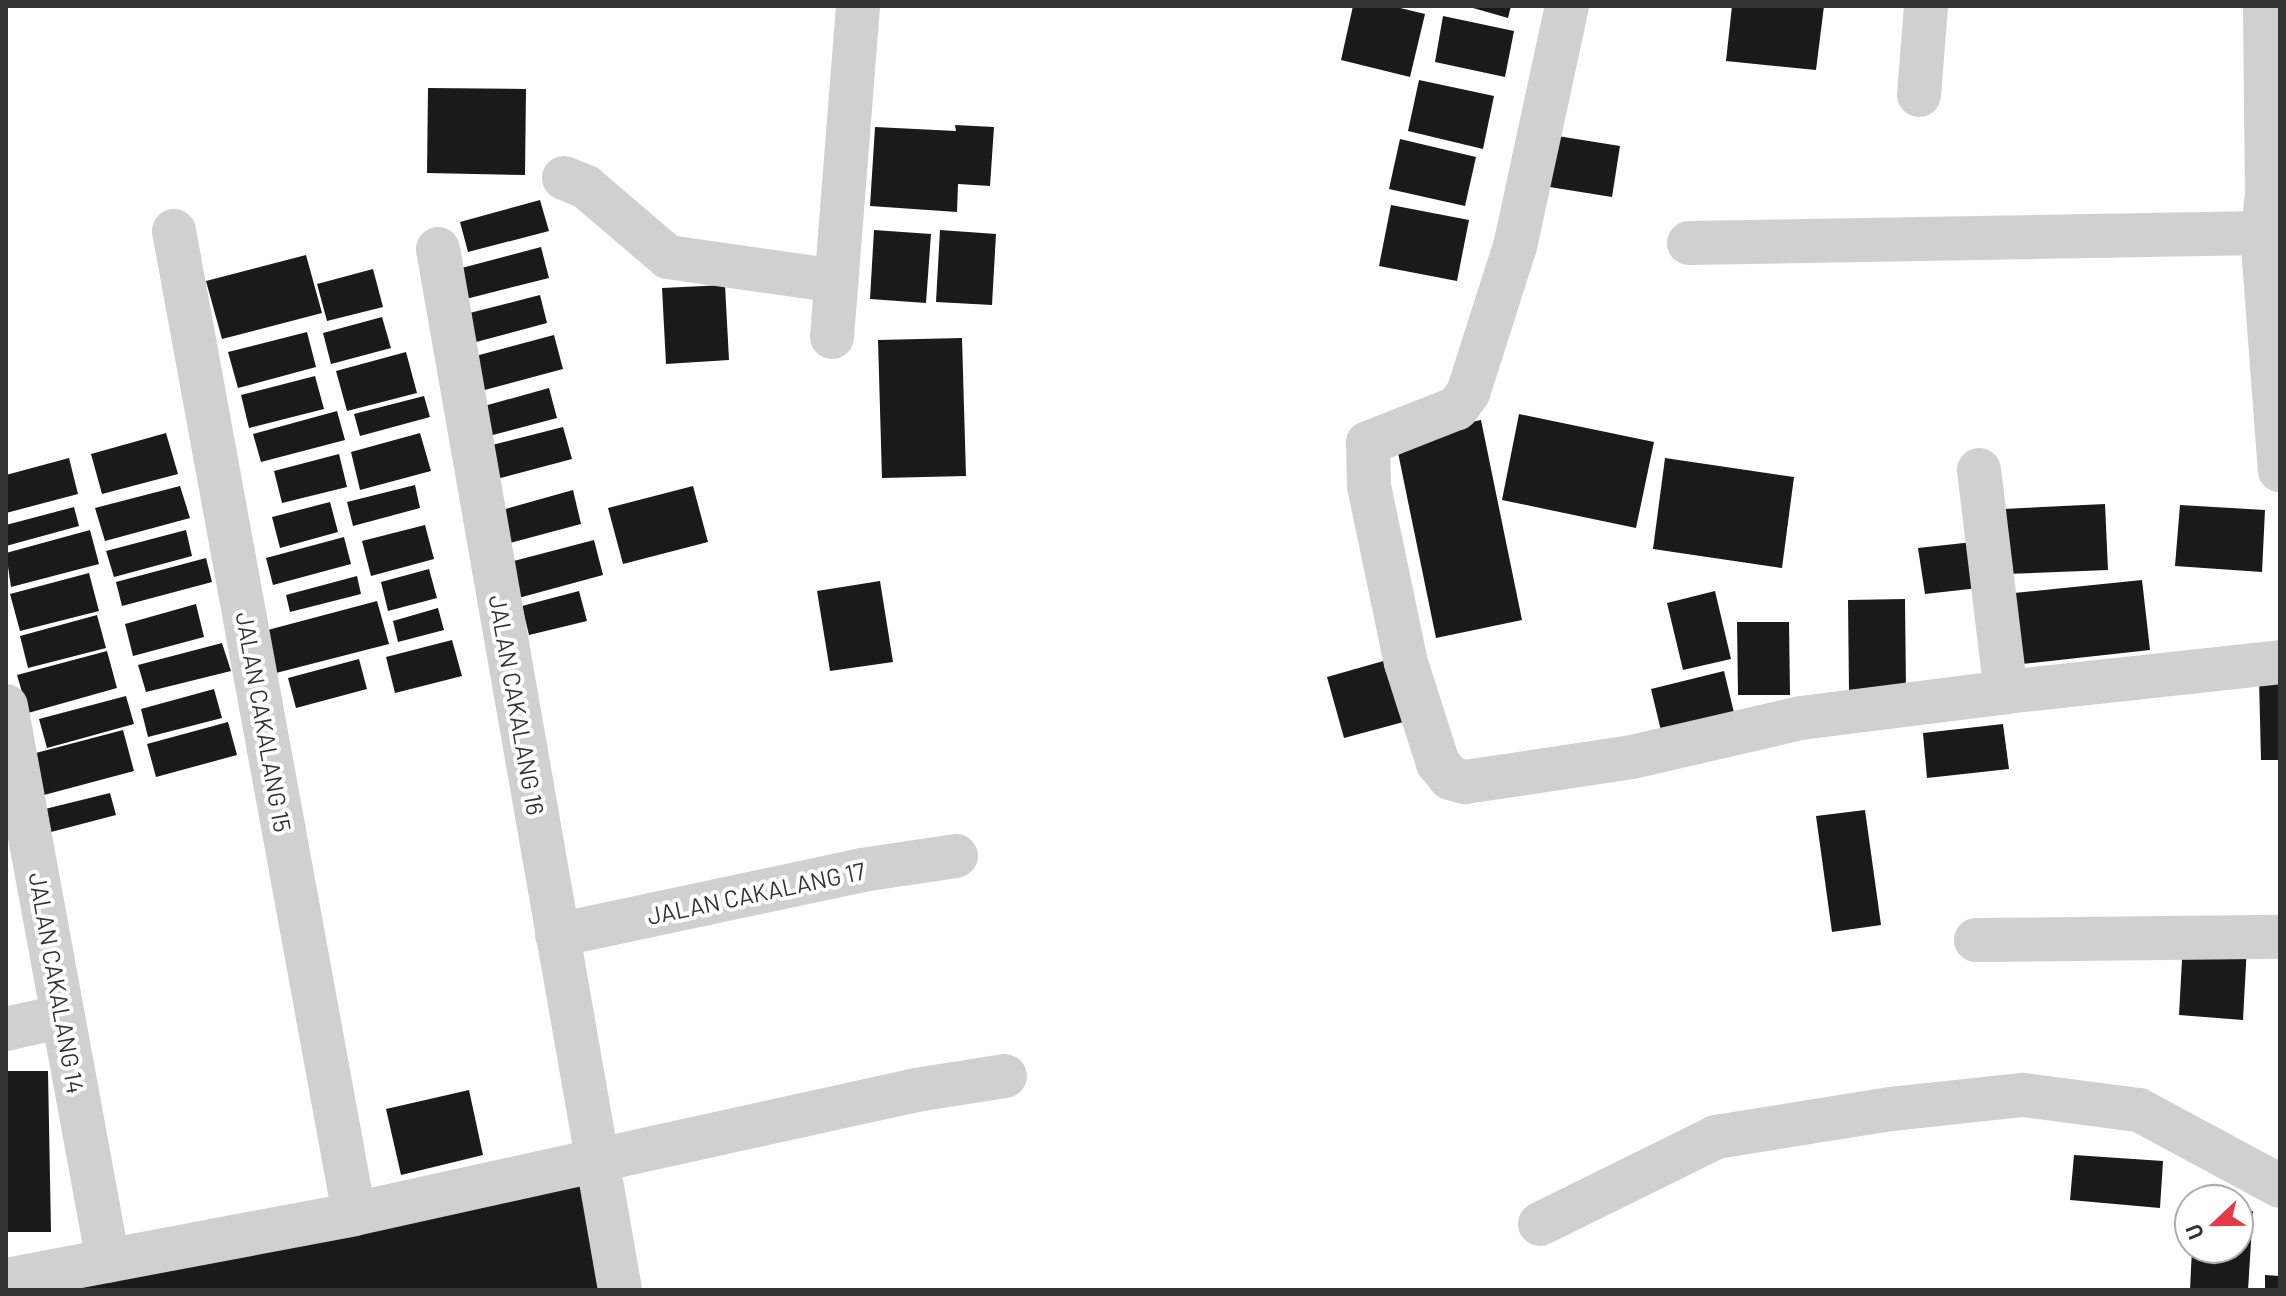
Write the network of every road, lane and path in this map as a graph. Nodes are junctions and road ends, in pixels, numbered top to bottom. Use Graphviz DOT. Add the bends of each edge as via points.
graph roads {
  1 [pos="858,6"];
  2 [pos="1567,6"];
  3 [pos="1926,6"];
  4 [pos="2265,6"];
  5 [pos="1919,95"];
  6 [pos="564,178"];
  7 [pos="174,231"];
  8 [pos="2262,233"];
  9 [pos="1689,243"];
  10 [pos="438,249"];
  11 [pos="836,281"];
  12 [pos="832,337"];
  13 [pos="1979,470"];
  14 [pos="2280,470"];
  15 [pos="2280,662"];
  16 [pos="2006,692"];
  17 [pos="6,706"];
  18 [pos="956,856"];
  19 [pos="557,935"];
  20 [pos="2280,937"];
  21 [pos="1976,940"];
  22 [pos="63,1016"];
  23 [pos="6,1029"];
  24 [pos="1005,1076"];
  25 [pos="598,1159"];
  26 [pos="2280,1186"];
  27 [pos="354,1214"];
  28 [pos="1540,1224"];
  29 [pos="108,1261"];
  30 [pos="6,1280"];
  31 [pos="620,1290"];
  1 -- 11 [label="street"];
  2 -- 16 [label="street" via="1515,246 1468,393 1457,408 1368,443 1369,486 1406,663 1438,763 1450,778 1465,782 1632,757 1801,718"];
  3 -- 5 [label="street"];
  4 -- 8 [label="street" via="2267,195"];
  6 -- 11 [label="street" via="586,187 668,257"];
  7 -- 27 [label="street, JALAN CAKALANG 15"];
  8 -- 9 [label="street"];
  8 -- 14 [label="street"];
  10 -- 19 [label="street, JALAN CAKALANG 16"];
  11 -- 12 [label="street"];
  13 -- 16 [label="street"];
  15 -- 16 [label="street"];
  17 -- 22 [label="street, JALAN CAKALANG 14"];
  18 -- 19 [label="street, JALAN CAKALANG 17" via="862,870"];
  19 -- 25 [label="street, JALAN CAKALANG 16"];
  20 -- 21 [label="street"];
  22 -- 23 [label="street"];
  22 -- 29 [label="street, JALAN CAKALANG 14"];
  24 -- 25 [label="street"];
  25 -- 27 [label="street"];
  25 -- 31 [label="street, JALAN CAKALANG 16"];
  26 -- 28 [label="street" via="2139,1110 2023,1095 1891,1109 1716,1137"];
  27 -- 29 [label="street"];
  29 -- 30 [label="street"];
}
